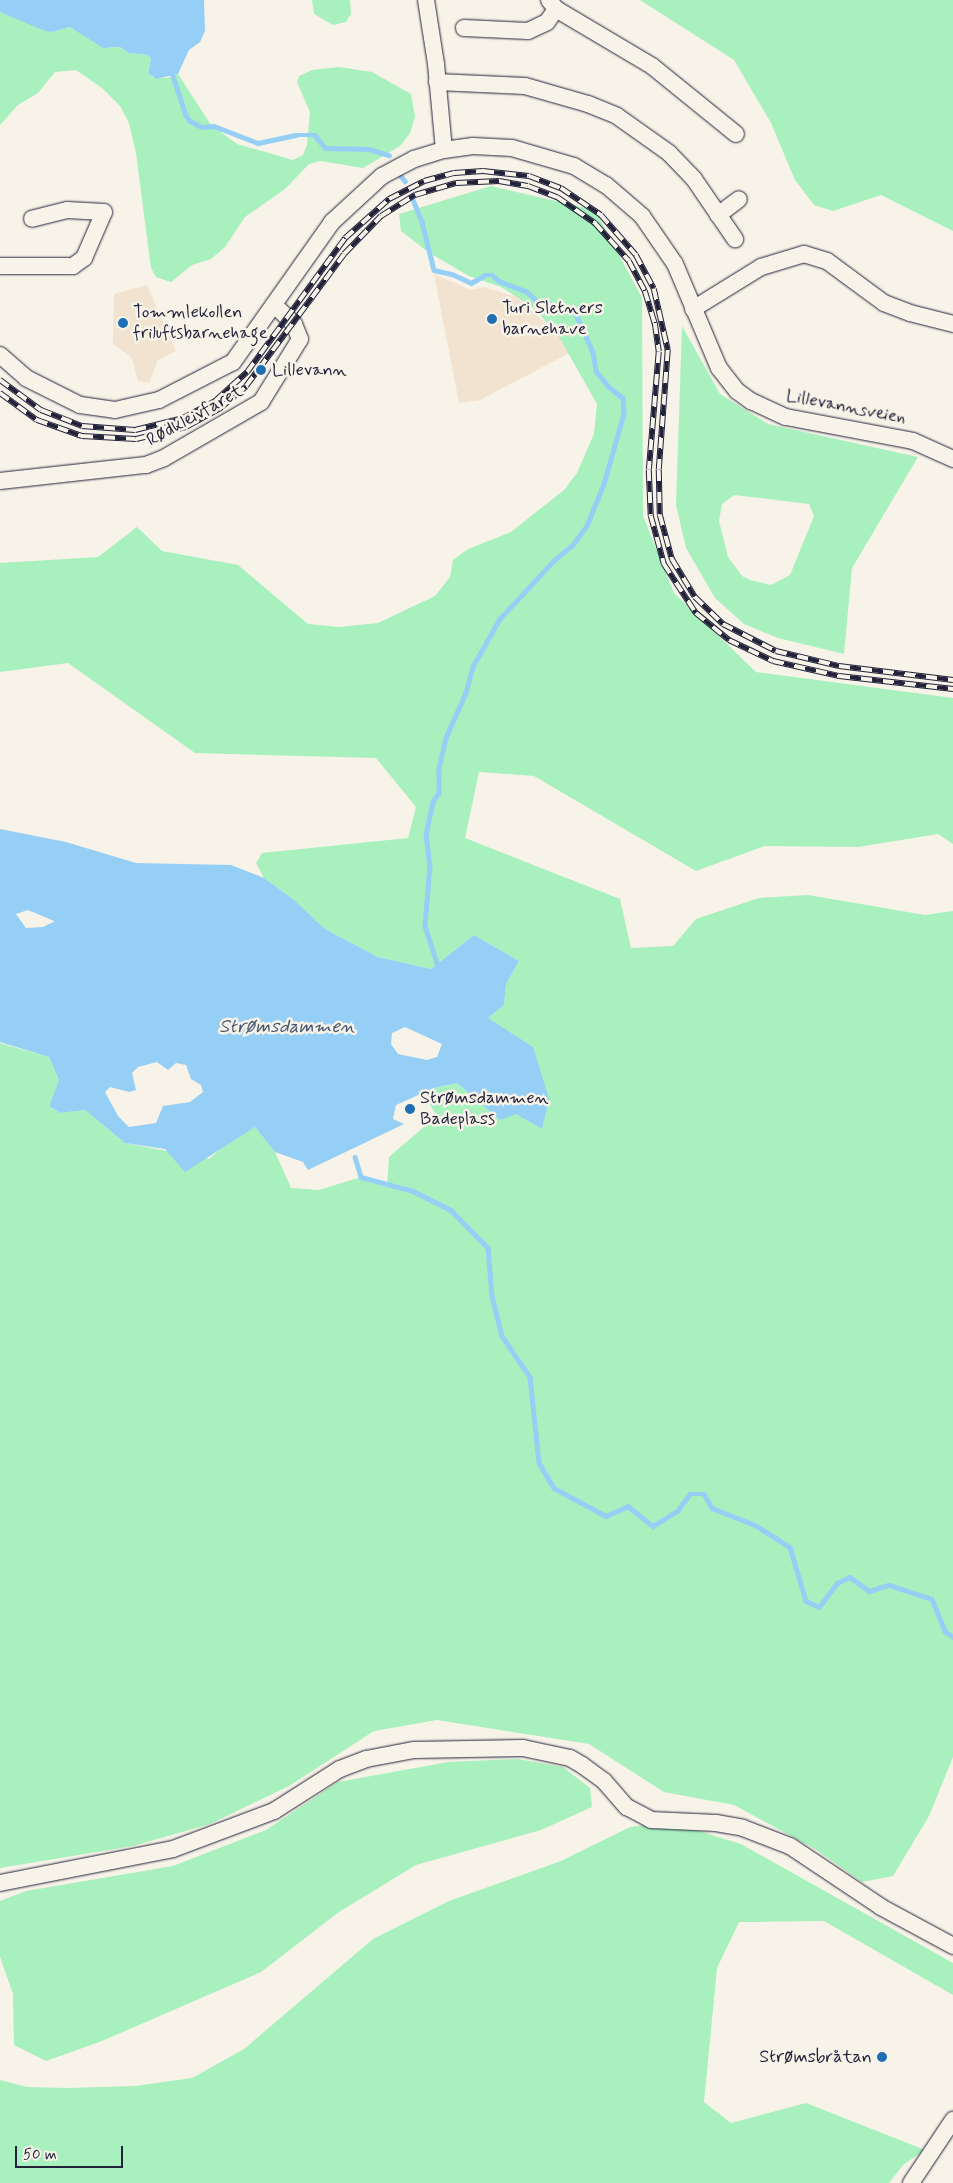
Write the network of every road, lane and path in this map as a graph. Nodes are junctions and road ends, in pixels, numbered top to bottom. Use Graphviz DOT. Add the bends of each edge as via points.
graph roads {
  1 [pos="426,0"];
  2 [pos="553,5"];
  3 [pos="464,28"];
  4 [pos="437,82"];
  5 [pos="736,134"];
  6 [pos="444,150"];
  7 [pos="739,199"];
  8 [pos="718,215"];
  9 [pos="32,219"];
  10 [pos="735,239"];
  11 [pos="0,266"];
  12 [pos="274,305"];
  13 [pos="693,309"];
  14 [pos="953,324"];
  15 [pos="0,355"];
  16 [pos="953,459"];
  17 [pos="0,481"];
  18 [pos="0,1882"];
  19 [pos="953,1946"];
  20 [pos="953,2120"];
  21 [pos="911,2183"];
  1 -- 4 [label="street"];
  2 -- 3 [label="street" via="547,22 528,31"];
  2 -- 5 [label="street" via="652,66"];
  4 -- 6 [label="street"];
  4 -- 8 [label="street" via="525,86 617,116 669,153 694,179"];
  6 -- 12 [label="street, Lillevannsveien" via="399,166 356,197 315,244"];
  6 -- 13 [label="street, Lillevannsveien" via="491,146 530,152 574,166 598,180 631,205 659,238"];
  7 -- 8 [label="street"];
  8 -- 10 [label="street"];
  9 -- 11 [label="street" via="67,210 104,212 84,258 73,266"];
  12 -- 15 [label="street, Lillevannsveien" via="233,362 188,387 138,406 95,408 46,390"];
  12 -- 17 [label="street, Rødkleivfaret" via="294,324 300,339 261,402 164,458 146,465"];
  13 -- 14 [label="street" via="761,267 804,254 827,261 884,303"];
  13 -- 16 [label="street, Lillevannsveien" via="710,349 729,381 761,408 786,417 913,441"];
  18 -- 19 [label="street" via="173,1850 274,1811 340,1769 366,1759 431,1749 523,1748 570,1758 604,1781 627,1807 651,1820 716,1823 743,1828 790,1846 881,1907"];
  20 -- 21 [label="street"];
}
